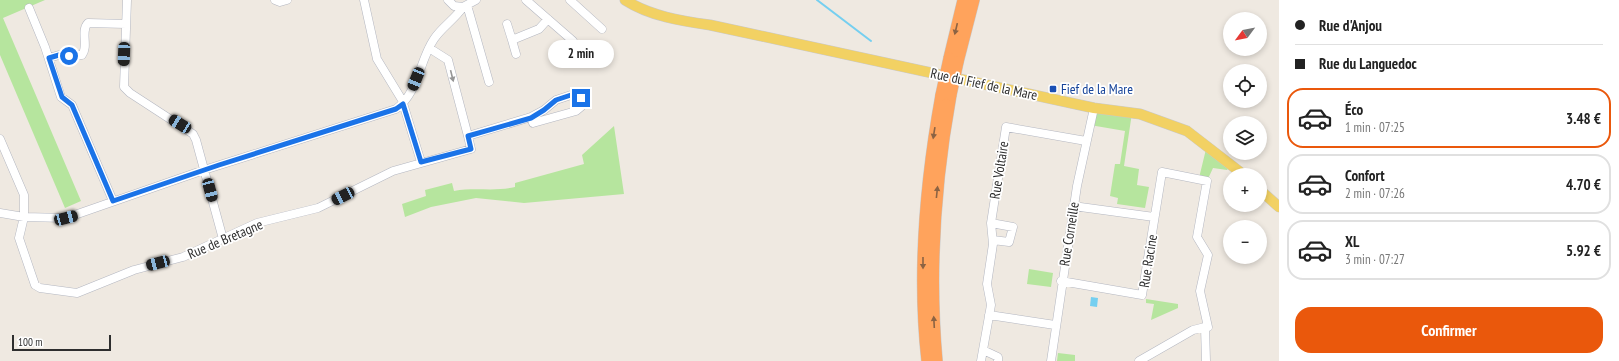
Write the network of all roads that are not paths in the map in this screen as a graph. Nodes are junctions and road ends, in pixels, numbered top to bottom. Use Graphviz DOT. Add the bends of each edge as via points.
graph roads {
  1 [pos="127,0"];
  2 [pos="275,0"];
  3 [pos="287,0"];
  4 [pos="364,0"];
  5 [pos="476,0"];
  6 [pos="526,0"];
  7 [pos="570,0"];
  8 [pos="625,0"];
  9 [pos="638,0"];
  10 [pos="962,0"];
  11 [pos="974,0"];
  12 [pos="451,3"];
  13 [pos="465,6"];
  14 [pos="29,8"];
  15 [pos="454,18"];
  16 [pos="548,19"];
  17 [pos="126,24"];
  18 [pos="506,24"];
  19 [pos="710,25"];
  20 [pos="602,29"];
  21 [pos="512,40"];
  22 [pos="573,41"];
  23 [pos="429,48"];
  24 [pos="516,54"];
  25 [pos="49,58"];
  26 [pos="954,60"];
  27 [pos="489,82"];
  28 [pos="946,95"];
  29 [pos="403,104"];
  30 [pos="1094,108"];
  31 [pos="531,118"];
  32 [pos="468,136"];
  33 [pos="0,139"];
  34 [pos="1086,141"];
  35 [pos="421,162"];
  36 [pos="1235,168"];
  37 [pos="204,170"];
  38 [pos="1267,196"];
  39 [pos="113,201"];
  40 [pos="1073,206"];
  41 [pos="1279,207"];
  42 [pos="0,212"];
  43 [pos="24,217"];
  44 [pos="1154,217"];
  45 [pos="991,223"];
  46 [pos="223,240"];
  47 [pos="993,240"];
  48 [pos="1062,282"];
  49 [pos="989,315"];
  50 [pos="1056,325"];
  51 [pos="1205,328"];
  52 [pos="983,350"];
  53 [pos="927,361"];
  54 [pos="937,361"];
  55 [pos="981,361"];
  56 [pos="998,361"];
  57 [pos="1051,361"];
  58 [pos="1138,361"];
  59 [pos="1206,361"];
  1 -- 17 [label="street"];
  2 -- 3 [label="street"];
  4 -- 29 [label="street" via="377,59"];
  5 -- 13 [label="street"];
  6 -- 16 [label="street"];
  7 -- 20 [label="street"];
  8 -- 19 [label="main road, Rue du Fief de la Mare" via="659,15"];
  9 -- 19 [label="main road, Rue du Fief de la Mare"];
  10 -- 26 [label="highway, one-way"];
  11 -- 26 [label="highway"];
  12 -- 13 [label="street"];
  12 -- 15 [label="street"];
  13 -- 15 [label="street"];
  13 -- 27 [label="street"];
  14 -- 25 [label="street"];
  15 -- 23 [label="street" via="438,34"];
  16 -- 21 [label="street" via="539,29"];
  16 -- 22 [label="street"];
  17 -- 25 [label="street" via="88,23 85,28 85,50 82,55 59,55"];
  17 -- 37 [label="street" via="124,87 193,134"];
  18 -- 21 [label="street"];
  19 -- 30 [label="main road, Rue du Fief de la Mare"];
  21 -- 24 [label="street"];
  23 -- 29 [label="street" via="412,90"];
  23 -- 32 [label="street, one-way" via="448,60"];
  25 -- 39 [label="street" via="62,97 72,105"];
  26 -- 28 [label="highway, bridge"];
  28 -- 53 [label="highway, one-way" via="929,173 924,222 923,305"];
  54 -- 28 [label="highway, one-way" via="933,321 934,225"];
  29 -- 35 [label="street"];
  29 -- 37 [label="street" via="396,109"];
  30 -- 34 [label="street, Rue Corneille"];
  30 -- 36 [label="main road, Rue du Fief de la Mare" via="1140,114 1187,131"];
  31 -- 31 [label="street" via="556,100 574,94 581,98 582,106 576,111 533,123"];
  31 -- 32 [label="street"];
  32 -- 35 [label="street, Rue de Bretagne" via="471,149"];
  33 -- 43 [label="street, Rue de Bretagne" via="24,195"];
  34 -- 40 [label="street, Rue Corneille"];
  34 -- 45 [label="street, Rue Voltaire" via="1006,127"];
  35 -- 46 [label="street, Rue de Bretagne" via="393,171 318,208 257,223"];
  37 -- 39 [label="street"];
  37 -- 46 [label="street"];
  38 -- 41 [label="main road"];
  39 -- 43 [label="street" via="66,218"];
  40 -- 44 [label="street, Rue Racine"];
  40 -- 48 [label="street, Rue Corneille"];
  42 -- 43 [label="street"];
  43 -- 46 [label="street, Rue de Bretagne" via="19,238 36,285 40,288 77,293 134,270 183,257"];
  44 -- 48 [label="street, Rue Racine" via="1142,295"];
  44 -- 51 [label="street, Rue Racine" via="1162,172 1203,180 1197,237 1208,256 1200,291 1208,327"];
  45 -- 47 [label="street, Rue Voltaire"];
  45 -- 47 [label="street" via="1013,227 1009,242"];
  47 -- 49 [label="street, Rue Voltaire" via="987,284 991,305"];
  48 -- 50 [label="street, Rue Corneille"];
  49 -- 50 [label="street"];
  49 -- 52 [label="street, Rue Voltaire"];
  50 -- 57 [label="street, Rue Corneille"];
  51 -- 58 [label="street" via="1193,330"];
  51 -- 59 [label="street"];
  52 -- 55 [label="street, Rue Voltaire"];
  52 -- 56 [label="street" via="998,357"];
}
